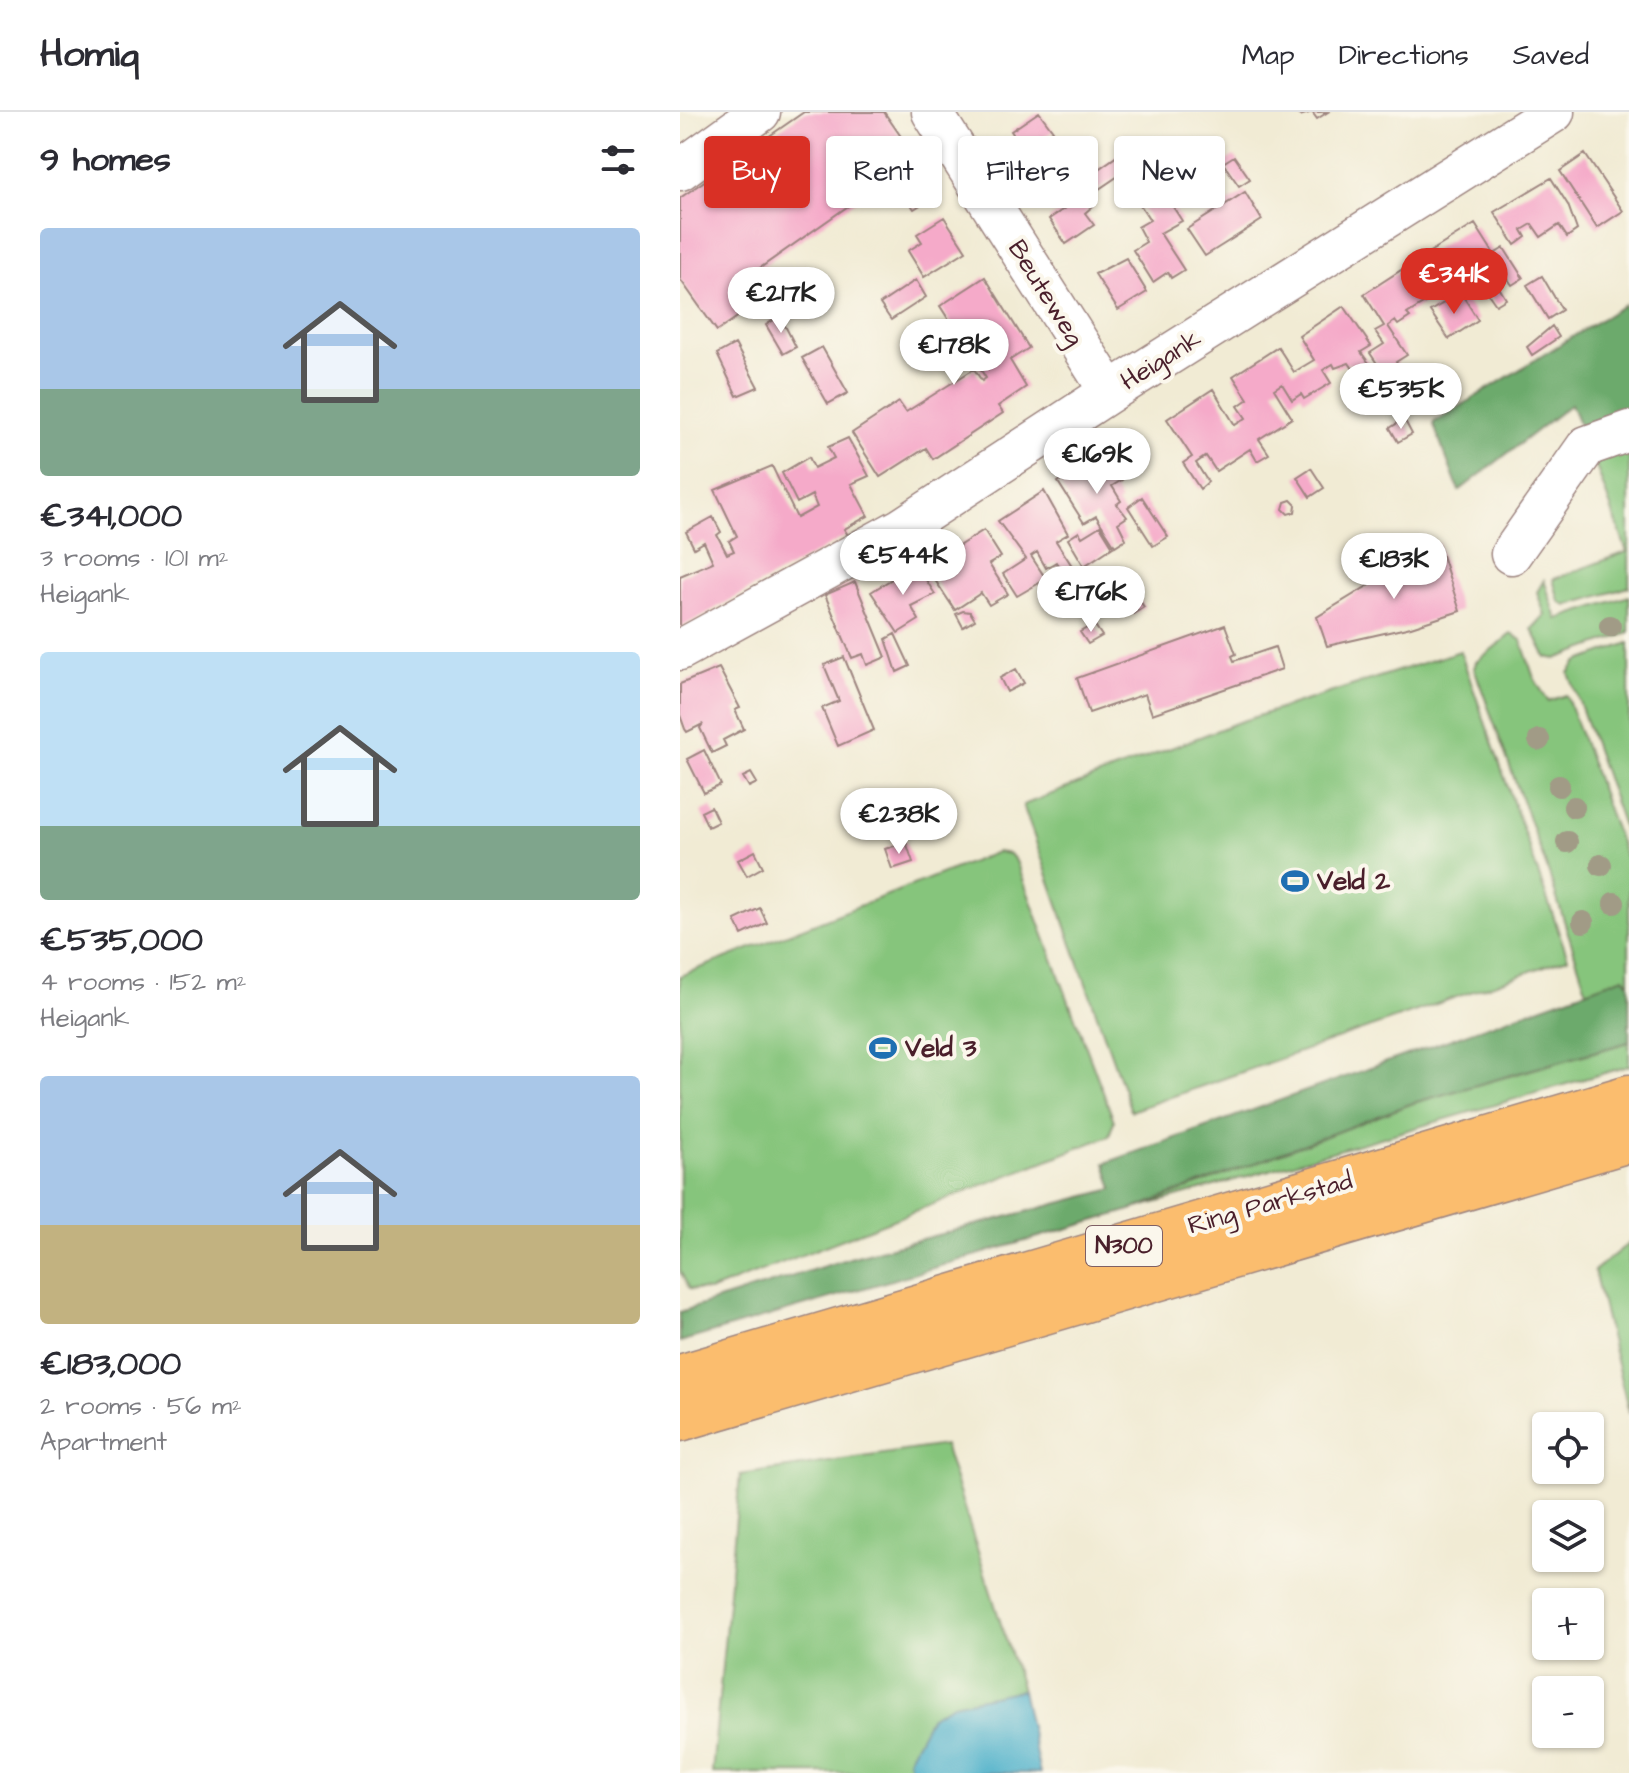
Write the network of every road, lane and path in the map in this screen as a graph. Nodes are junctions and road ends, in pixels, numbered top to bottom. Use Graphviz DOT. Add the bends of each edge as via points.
graph roads {
  1 [pos="760,112"];
  2 [pos="932,112"];
  3 [pos="1554,112"];
  4 [pos="680,170"];
  5 [pos="1110,392"];
  6 [pos="1629,431"];
  7 [pos="1511,554"];
  8 [pos="680,650"];
  9 [pos="1629,1097"];
  10 [pos="1629,1140"];
  11 [pos="1629,1149"];
  12 [pos="1580,1154"];
  13 [pos="680,1377"];
  14 [pos="680,1419"];
  1 -- 4 [label="street"];
  2 -- 5 [label="street, Beuteweg"];
  3 -- 5 [label="street, Heigank"];
  5 -- 8 [label="street, Heigank" via="902,528"];
  6 -- 7 [label="street" via="1587,446"];
  9 -- 13 [label="highway, Ring Parkstad / N300"];
  10 -- 12 [label="highway, Ring Parkstad / N300"];
  11 -- 12 [label="highway, N300"];
  12 -- 14 [label="highway, Ring Parkstad / N300"];
}
